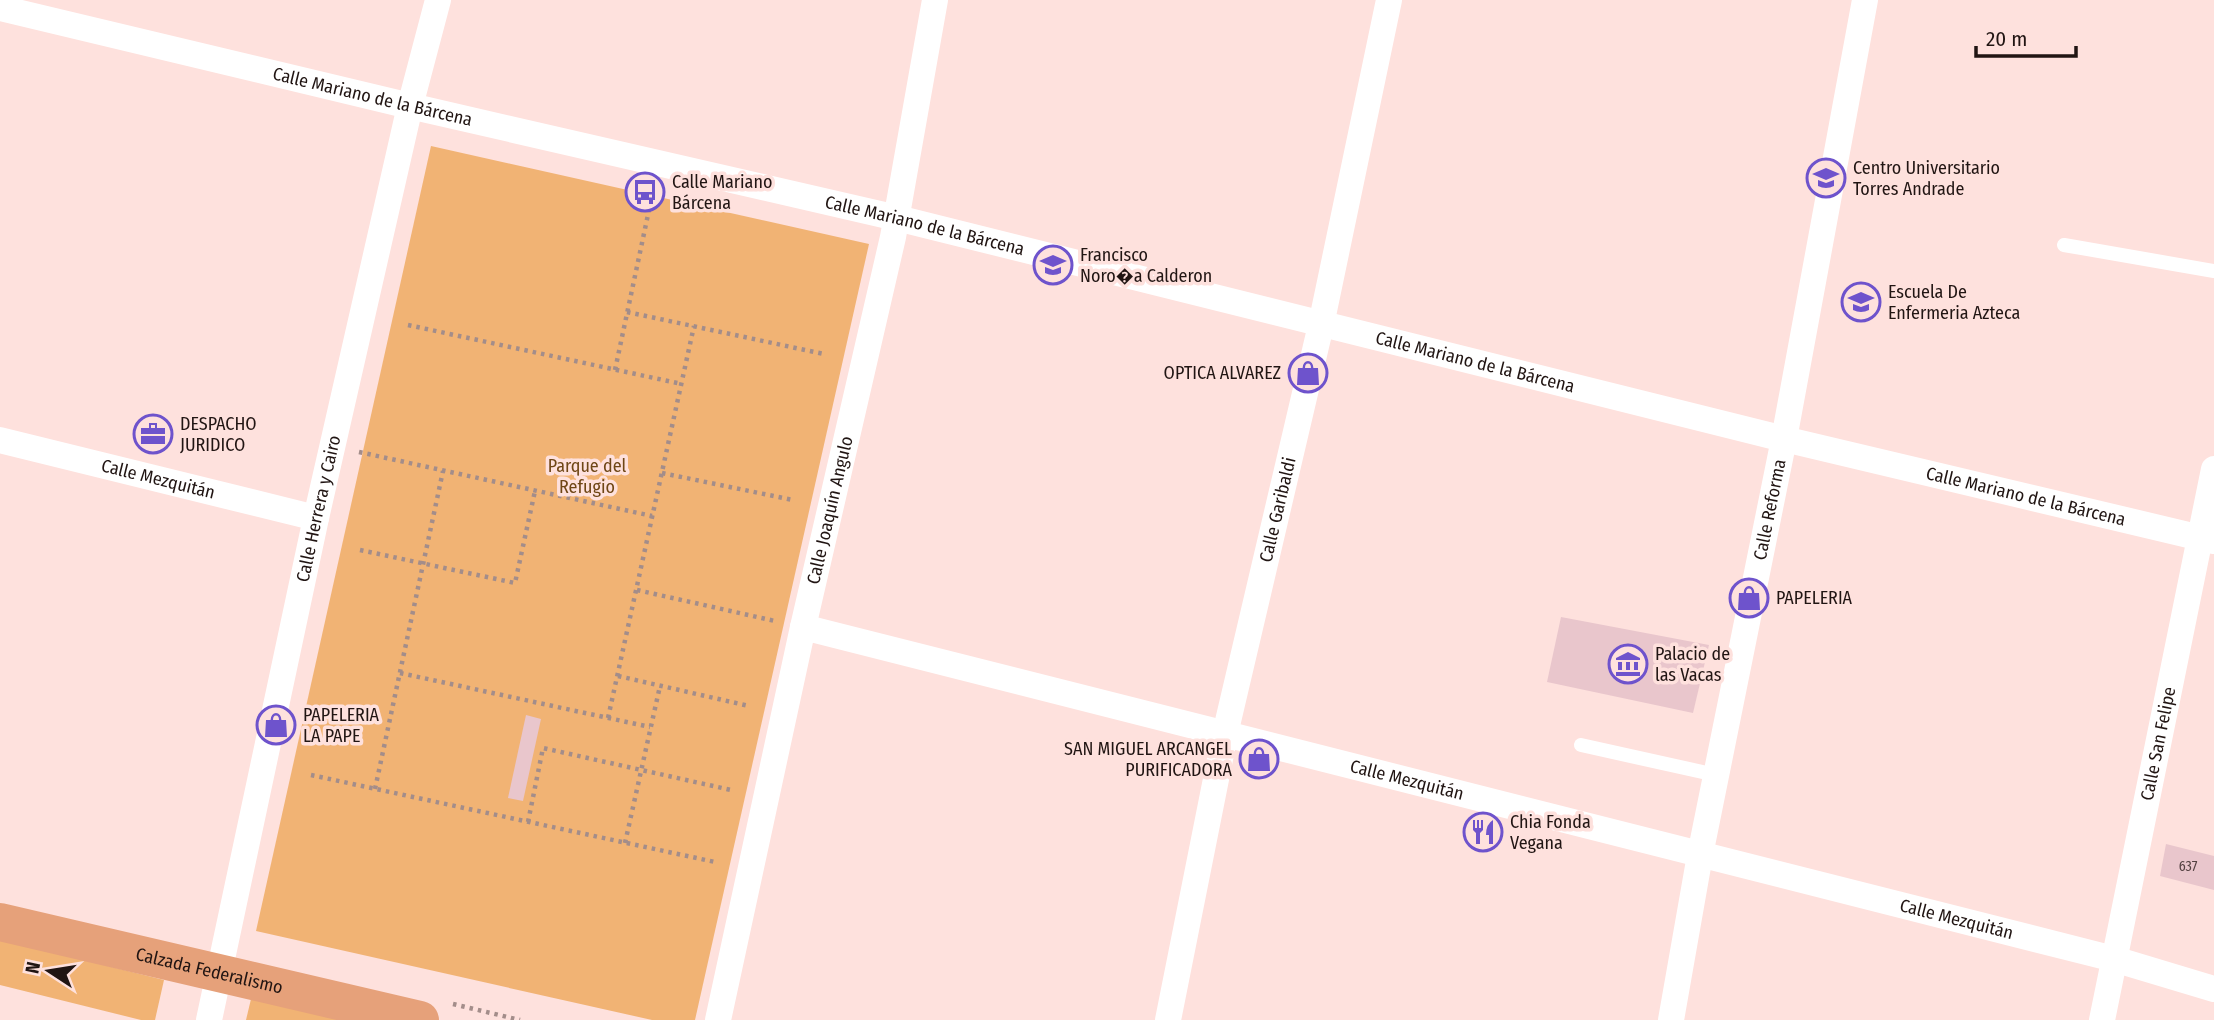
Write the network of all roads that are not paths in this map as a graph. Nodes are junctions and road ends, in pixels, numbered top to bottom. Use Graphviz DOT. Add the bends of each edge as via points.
graph roads {
  1 [pos="438,0"];
  2 [pos="935,0"];
  3 [pos="1389,0"];
  4 [pos="1865,0"];
  5 [pos="0,8"];
  6 [pos="410,106"];
  7 [pos="897,218"];
  8 [pos="2064,245"];
  9 [pos="2214,271"];
  10 [pos="1321,325"];
  11 [pos="1784,439"];
  12 [pos="0,440"];
  13 [pos="2214,469"];
  14 [pos="316,518"];
  15 [pos="2207,540"];
  16 [pos="803,627"];
  17 [pos="1226,734"];
  18 [pos="1581,745"];
  19 [pos="1716,775"];
  20 [pos="1700,855"];
  21 [pos="0,922"];
  22 [pos="2114,959"];
  23 [pos="219,974"];
  24 [pos="2214,989"];
  25 [pos="209,1020"];
  26 [pos="420,1020"];
  27 [pos="718,1020"];
  28 [pos="1168,1020"];
  29 [pos="1671,1020"];
  30 [pos="2102,1020"];
  1 -- 6 [label="street, Calle Herrera y Cairo"];
  2 -- 7 [label="street, Calle Joaquín Angulo"];
  3 -- 10 [label="street, Calle Garibaldi"];
  4 -- 11 [label="street, Calle Reforma"];
  5 -- 6 [label="street, Calle Mariano de la Bárcena"];
  6 -- 7 [label="street, Calle Mariano de la Bárcena"];
  6 -- 14 [label="street, Calle Herrera y Cairo"];
  7 -- 10 [label="street, Calle Mariano de la Bárcena"];
  7 -- 16 [label="street, Calle Joaquín Angulo"];
  8 -- 9 [label="lane"];
  10 -- 11 [label="street, Calle Mariano de la Bárcena"];
  10 -- 17 [label="street, Calle Garibaldi"];
  11 -- 15 [label="street, Calle Mariano de la Bárcena"];
  11 -- 19 [label="street, Calle Reforma"];
  12 -- 14 [label="street, Calle Mezquitán"];
  13 -- 15 [label="street, Calle San Felipe"];
  14 -- 23 [label="street, Calle Herrera y Cairo"];
  15 -- 22 [label="street, Calle San Felipe"];
  16 -- 17 [label="street, Calle Mezquitán"];
  16 -- 27 [label="street, Calle Joaquín Angulo"];
  17 -- 20 [label="street, Calle Mezquitán"];
  17 -- 28 [label="street, Calle Garibaldi"];
  18 -- 19 [label="lane"];
  19 -- 20 [label="street, Calle Reforma"];
  20 -- 22 [label="street, Calle Mezquitán"];
  20 -- 29 [label="street, Calle Reforma"];
  21 -- 23 [label="main road, Calzada Federalismo"];
  22 -- 24 [label="street, Calle Mezquitán"];
  22 -- 30 [label="street, Calle San Felipe"];
  23 -- 25 [label="street, Calle Herrera y Cairo"];
  23 -- 26 [label="main road, Calzada Federalismo"];
}
